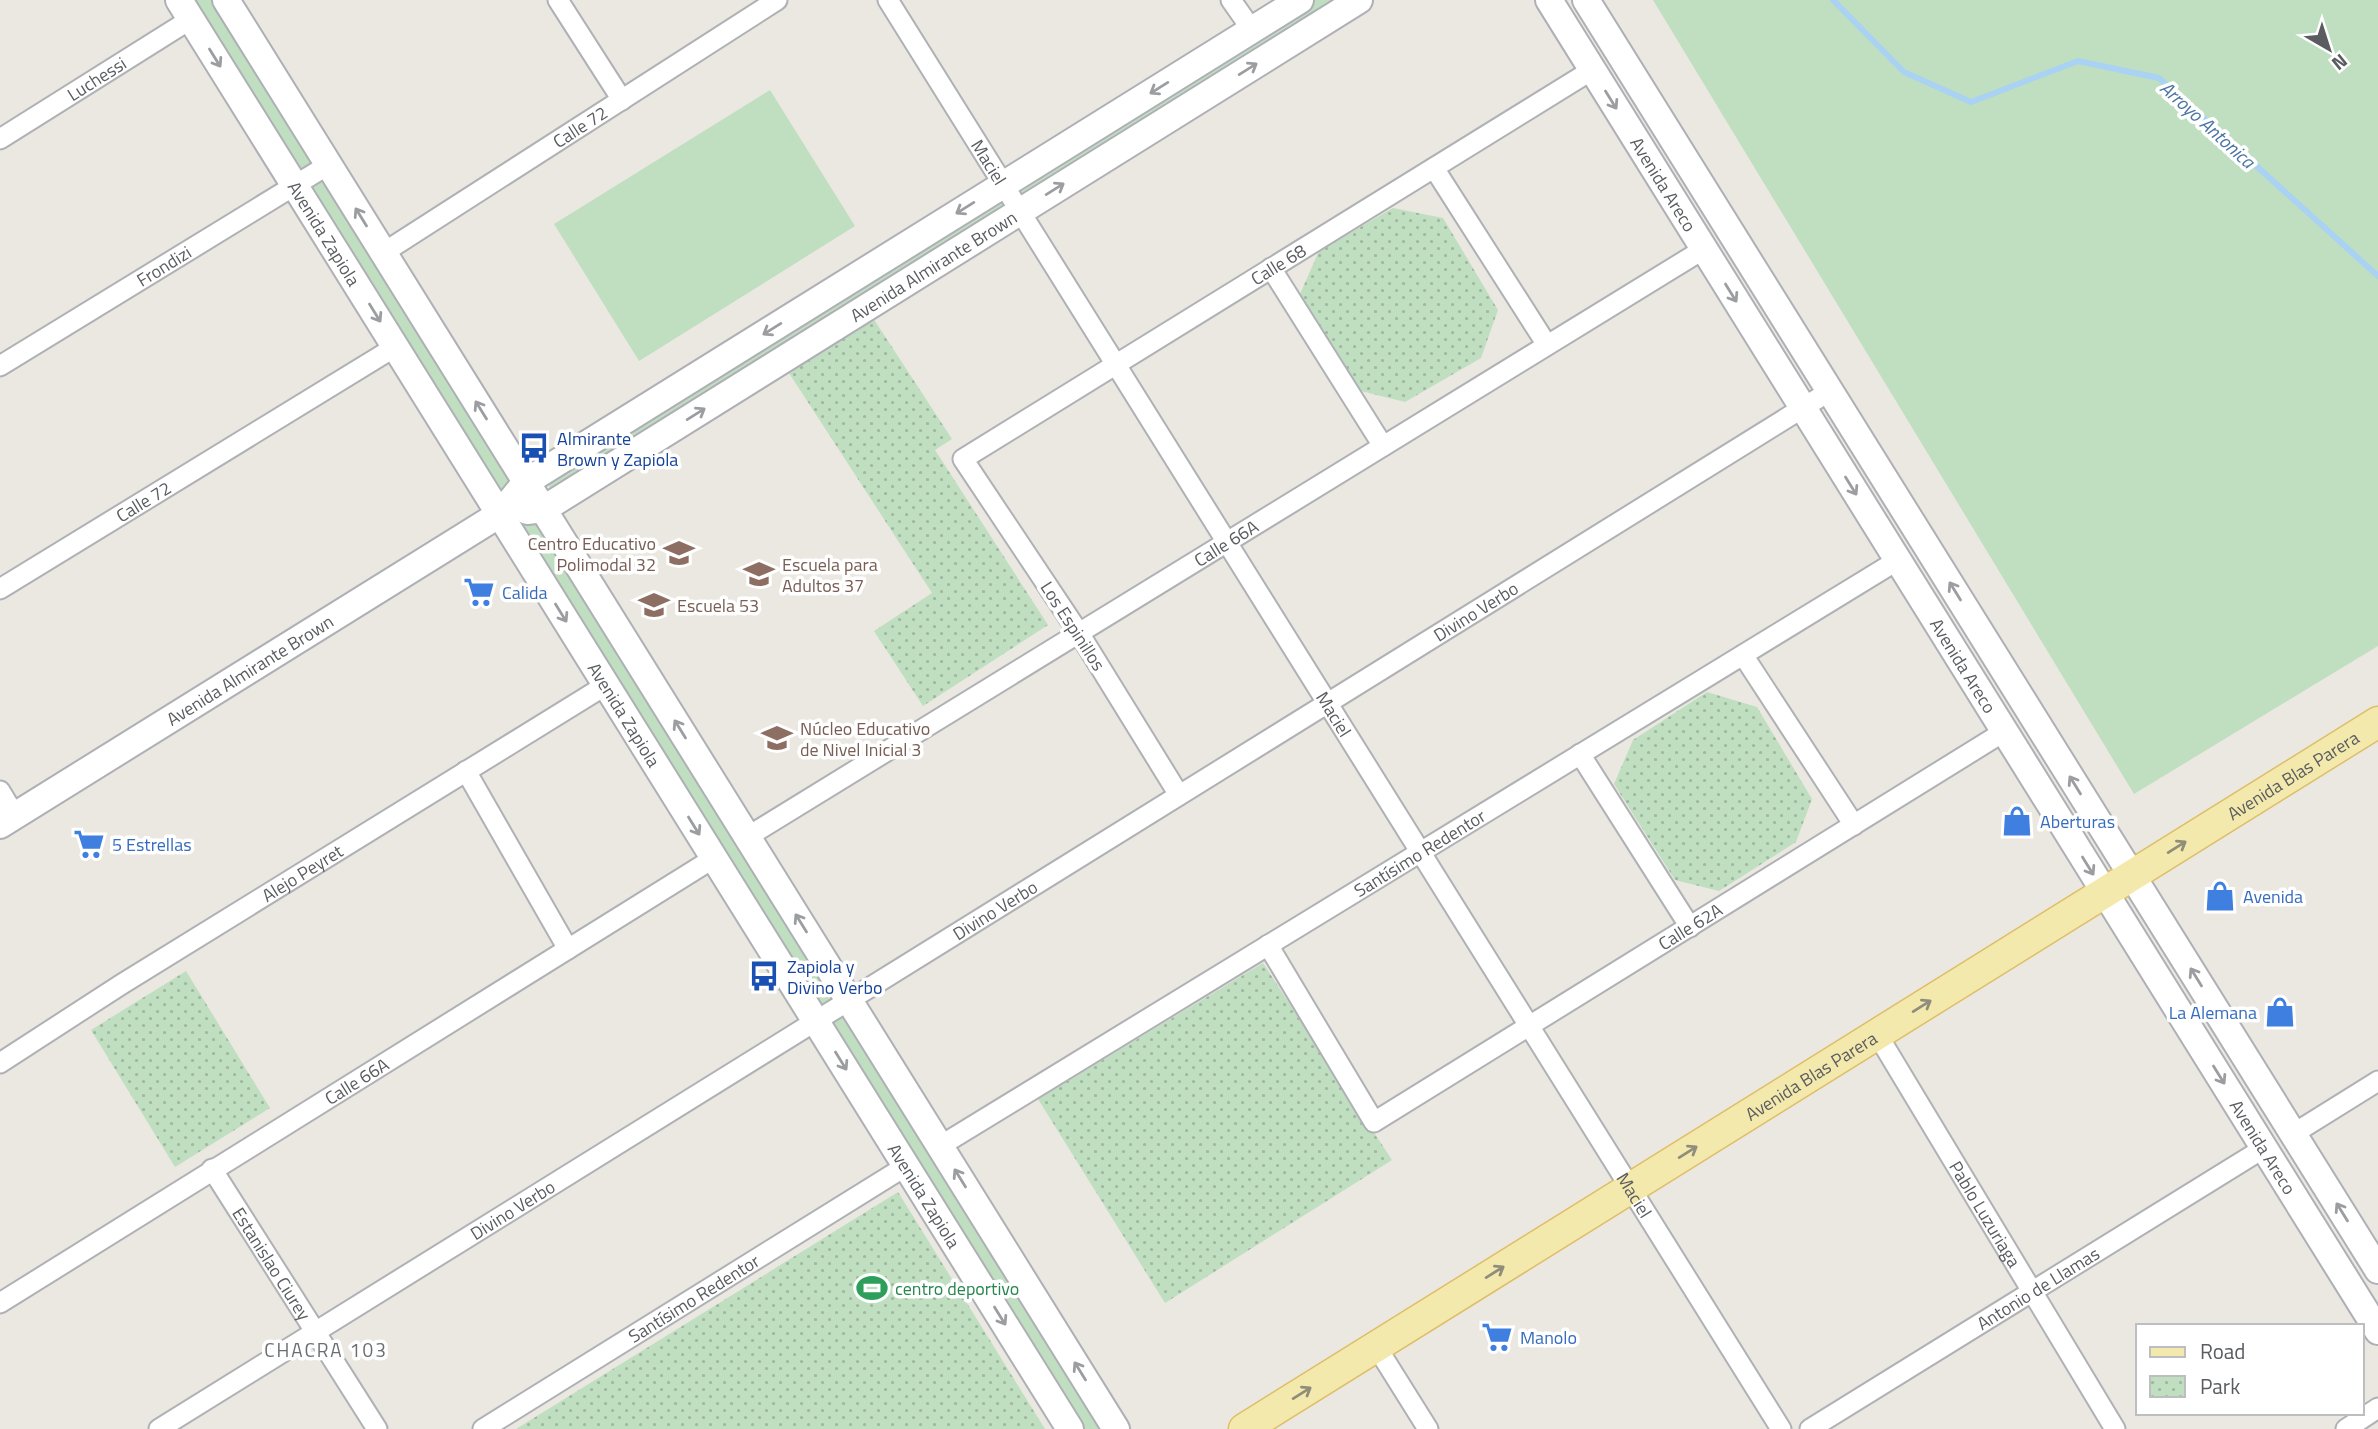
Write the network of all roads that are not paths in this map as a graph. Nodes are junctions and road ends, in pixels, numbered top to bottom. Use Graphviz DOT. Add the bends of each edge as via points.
graph roads {
  1 [pos="226,0"];
  2 [pos="558,0"];
  3 [pos="777,0"];
  4 [pos="888,0"];
  5 [pos="1231,0"];
  6 [pos="1300,0"];
  7 [pos="1359,0"];
  8 [pos="1549,0"];
  9 [pos="1586,0"];
  10 [pos="185,10"];
  11 [pos="1252,30"];
  12 [pos="1592,70"];
  13 [pos="622,100"];
  14 [pos="0,139"];
  15 [pos="328,165"];
  16 [pos="1434,168"];
  17 [pos="1003,184"];
  18 [pos="295,185"];
  19 [pos="1020,211"];
  20 [pos="1704,249"];
  21 [pos="383,253"];
  22 [pos="1271,268"];
  23 [pos="1547,345"];
  24 [pos="395,347"];
  25 [pos="1115,364"];
  26 [pos="0,366"];
  27 [pos="1830,391"];
  28 [pos="1803,408"];
  29 [pos="1383,446"];
  30 [pos="963,459"];
  31 [pos="526,482"];
  32 [pos="543,509"];
  33 [pos="500,514"];
  34 [pos="1226,542"];
  35 [pos="1898,560"];
  36 [pos="0,589"];
  37 [pos="1079,633"];
  38 [pos="1744,655"];
  39 [pos="606,685"];
  40 [pos="1327,703"];
  41 [pos="2378,722"];
  42 [pos="2005,731"];
  43 [pos="1580,754"];
  44 [pos="466,771"];
  45 [pos="0,791"];
  46 [pos="1179,795"];
  47 [pos="8,820"];
  48 [pos="1854,825"];
  49 [pos="747,837"];
  50 [pos="1420,851"];
  51 [pos="714,858"];
  52 [pos="2132,875"];
  53 [pos="2105,892"];
  54 [pos="1690,927"];
  55 [pos="1268,945"];
  56 [pos="568,949"];
  57 [pos="849,1000"];
  58 [pos="816,1021"];
  59 [pos="1528,1026"];
  60 [pos="1877,1034"];
  61 [pos="0,1063"];
  62 [pos="2378,1081"];
  63 [pos="2294,1133"];
  64 [pos="940,1146"];
  65 [pos="2264,1149"];
  66 [pos="906,1166"];
  67 [pos="212,1169"];
  68 [pos="1630,1187"];
  69 [pos="2378,1270"];
  70 [pos="2032,1292"];
  71 [pos="0,1303"];
  72 [pos="2378,1331"];
  73 [pos="315,1332"];
  74 [pos="1376,1346"];
  75 [pos="2378,1408"];
  76 [pos="159,1429"];
  77 [pos="377,1429"];
  78 [pos="483,1429"];
  79 [pos="1070,1429"];
  80 [pos="1116,1429"];
  81 [pos="1244,1429"];
  82 [pos="1428,1429"];
  83 [pos="1781,1429"];
  84 [pos="1810,1429"];
  85 [pos="2115,1429"];
  86 [pos="2346,1429"];
  1 -- 15 [label="main road"];
  2 -- 13 [label="street"];
  3 -- 13 [label="street, Calle 72"];
  4 -- 17 [label="street, Maciel"];
  5 -- 11 [label="street"];
  6 -- 11 [label="main road, Avenida Almirante Brown"];
  19 -- 7 [label="main road, Avenida Almirante Brown, one-way"];
  8 -- 12 [label="main road, Avenida Areco"];
  9 -- 27 [label="main road, Avenida Areco"];
  10 -- 14 [label="street, Luchessi"];
  10 -- 18 [label="main road, Avenida Zapiola, one-way"];
  11 -- 17 [label="main road, Avenida Almirante Brown, one-way"];
  12 -- 16 [label="street, Calle 68"];
  12 -- 20 [label="main road, Avenida Areco, one-way"];
  13 -- 21 [label="street, Calle 72"];
  15 -- 18 [label="street, Frondizi"];
  21 -- 15 [label="main road, one-way"];
  16 -- 22 [label="street, Calle 68"];
  16 -- 23 [label="street"];
  17 -- 19 [label="street, Maciel"];
  17 -- 31 [label="main road, Avenida Almirante Brown, one-way"];
  18 -- 24 [label="main road, Avenida Zapiola, one-way"];
  18 -- 26 [label="street, Frondizi"];
  19 -- 25 [label="street, Maciel"];
  32 -- 19 [label="main road, Avenida Almirante Brown, one-way"];
  20 -- 23 [label="street, Calle 66A"];
  20 -- 28 [label="main road, Avenida Areco, one-way"];
  31 -- 21 [label="main road, one-way"];
  22 -- 25 [label="street, Calle 68"];
  22 -- 29 [label="street"];
  23 -- 29 [label="street, Calle 66A"];
  24 -- 33 [label="main road, Avenida Zapiola"];
  24 -- 36 [label="street, Calle 72"];
  25 -- 30 [label="street, Calle 68"];
  25 -- 34 [label="street, Maciel"];
  27 -- 28 [label="street, Divino Verbo"];
  52 -- 27 [label="main road, Avenida Areco, one-way"];
  28 -- 35 [label="main road, Avenida Areco, one-way"];
  28 -- 40 [label="street, Divino Verbo"];
  29 -- 34 [label="street, Calle 66A"];
  30 -- 37 [label="street, Los Espinillos"];
  31 -- 32 [label="main road"];
  31 -- 33 [label="main road, Avenida Almirante Brown"];
  32 -- 33 [label="main road, Avenida Almirante Brown"];
  49 -- 32 [label="main road, one-way"];
  33 -- 39 [label="main road, Avenida Zapiola, one-way"];
  33 -- 47 [label="main road, Avenida Almirante Brown"];
  34 -- 37 [label="street, Calle 66A"];
  34 -- 40 [label="street, Maciel"];
  35 -- 38 [label="street, Santísimo Redentor"];
  35 -- 42 [label="main road, Avenida Areco"];
  37 -- 46 [label="street, Los Espinillos"];
  37 -- 49 [label="street, Calle 66A"];
  38 -- 43 [label="street, Santísimo Redentor"];
  38 -- 48 [label="street"];
  39 -- 44 [label="street, Alejo Peyret"];
  39 -- 51 [label="main road, Avenida Zapiola, one-way"];
  40 -- 46 [label="street, Divino Verbo"];
  40 -- 50 [label="street, Maciel"];
  52 -- 41 [label="main road, Avenida Blas Parera, one-way"];
  42 -- 48 [label="street, Calle 62A"];
  42 -- 53 [label="main road, Avenida Areco, one-way"];
  43 -- 50 [label="street, Santísimo Redentor"];
  43 -- 54 [label="street"];
  44 -- 56 [label="street"];
  44 -- 61 [label="street, Alejo Peyret"];
  45 -- 47 [label="street"];
  46 -- 57 [label="street, Divino Verbo"];
  48 -- 54 [label="street, Calle 62A"];
  57 -- 49 [label="main road, one-way"];
  50 -- 55 [label="street, Santísimo Redentor"];
  50 -- 59 [label="street, Maciel"];
  51 -- 56 [label="street, Calle 66A"];
  51 -- 58 [label="main road, Avenida Zapiola"];
  52 -- 53 [label="main road, Avenida Blas Parera"];
  63 -- 52 [label="main road, Avenida Areco, one-way"];
  60 -- 53 [label="main road, Avenida Blas Parera, one-way"];
  53 -- 65 [label="main road, Avenida Areco, one-way"];
  54 -- 59 [label="street, Calle 62A"];
  55 -- 59 [label="street, Calle 62A" via="1374,1122"];
  55 -- 64 [label="street, Santísimo Redentor"];
  56 -- 67 [label="street, Calle 66A"];
  57 -- 58 [label="street, Divino Verbo"];
  57 -- 64 [label="main road"];
  58 -- 66 [label="main road, Avenida Zapiola, one-way"];
  58 -- 73 [label="street, Divino Verbo"];
  59 -- 68 [label="street, Maciel"];
  68 -- 60 [label="main road, Avenida Blas Parera, one-way"];
  60 -- 70 [label="street, Pablo Luzuriaga"];
  62 -- 63 [label="street"];
  69 -- 63 [label="main road, Avenida Areco, one-way"];
  80 -- 64 [label="main road, one-way"];
  65 -- 70 [label="street, Antonio de Llamas"];
  65 -- 72 [label="main road, Avenida Areco"];
  66 -- 78 [label="street, Santísimo Redentor"];
  66 -- 79 [label="main road, Avenida Zapiola, one-way"];
  67 -- 71 [label="street, Calle 66A"];
  67 -- 73 [label="street, Estanislao Ciurey"];
  74 -- 68 [label="main road, Avenida Blas Parera, one-way"];
  68 -- 83 [label="street, Maciel"];
  70 -- 84 [label="street, Antonio de Llamas"];
  70 -- 85 [label="street, Pablo Luzuriaga"];
  73 -- 76 [label="street, Divino Verbo"];
  73 -- 77 [label="street, Estanislao Ciurey"];
  81 -- 74 [label="main road, Avenida Blas Parera, one-way"];
  74 -- 82 [label="street"];
  75 -- 86 [label="street"];
}
